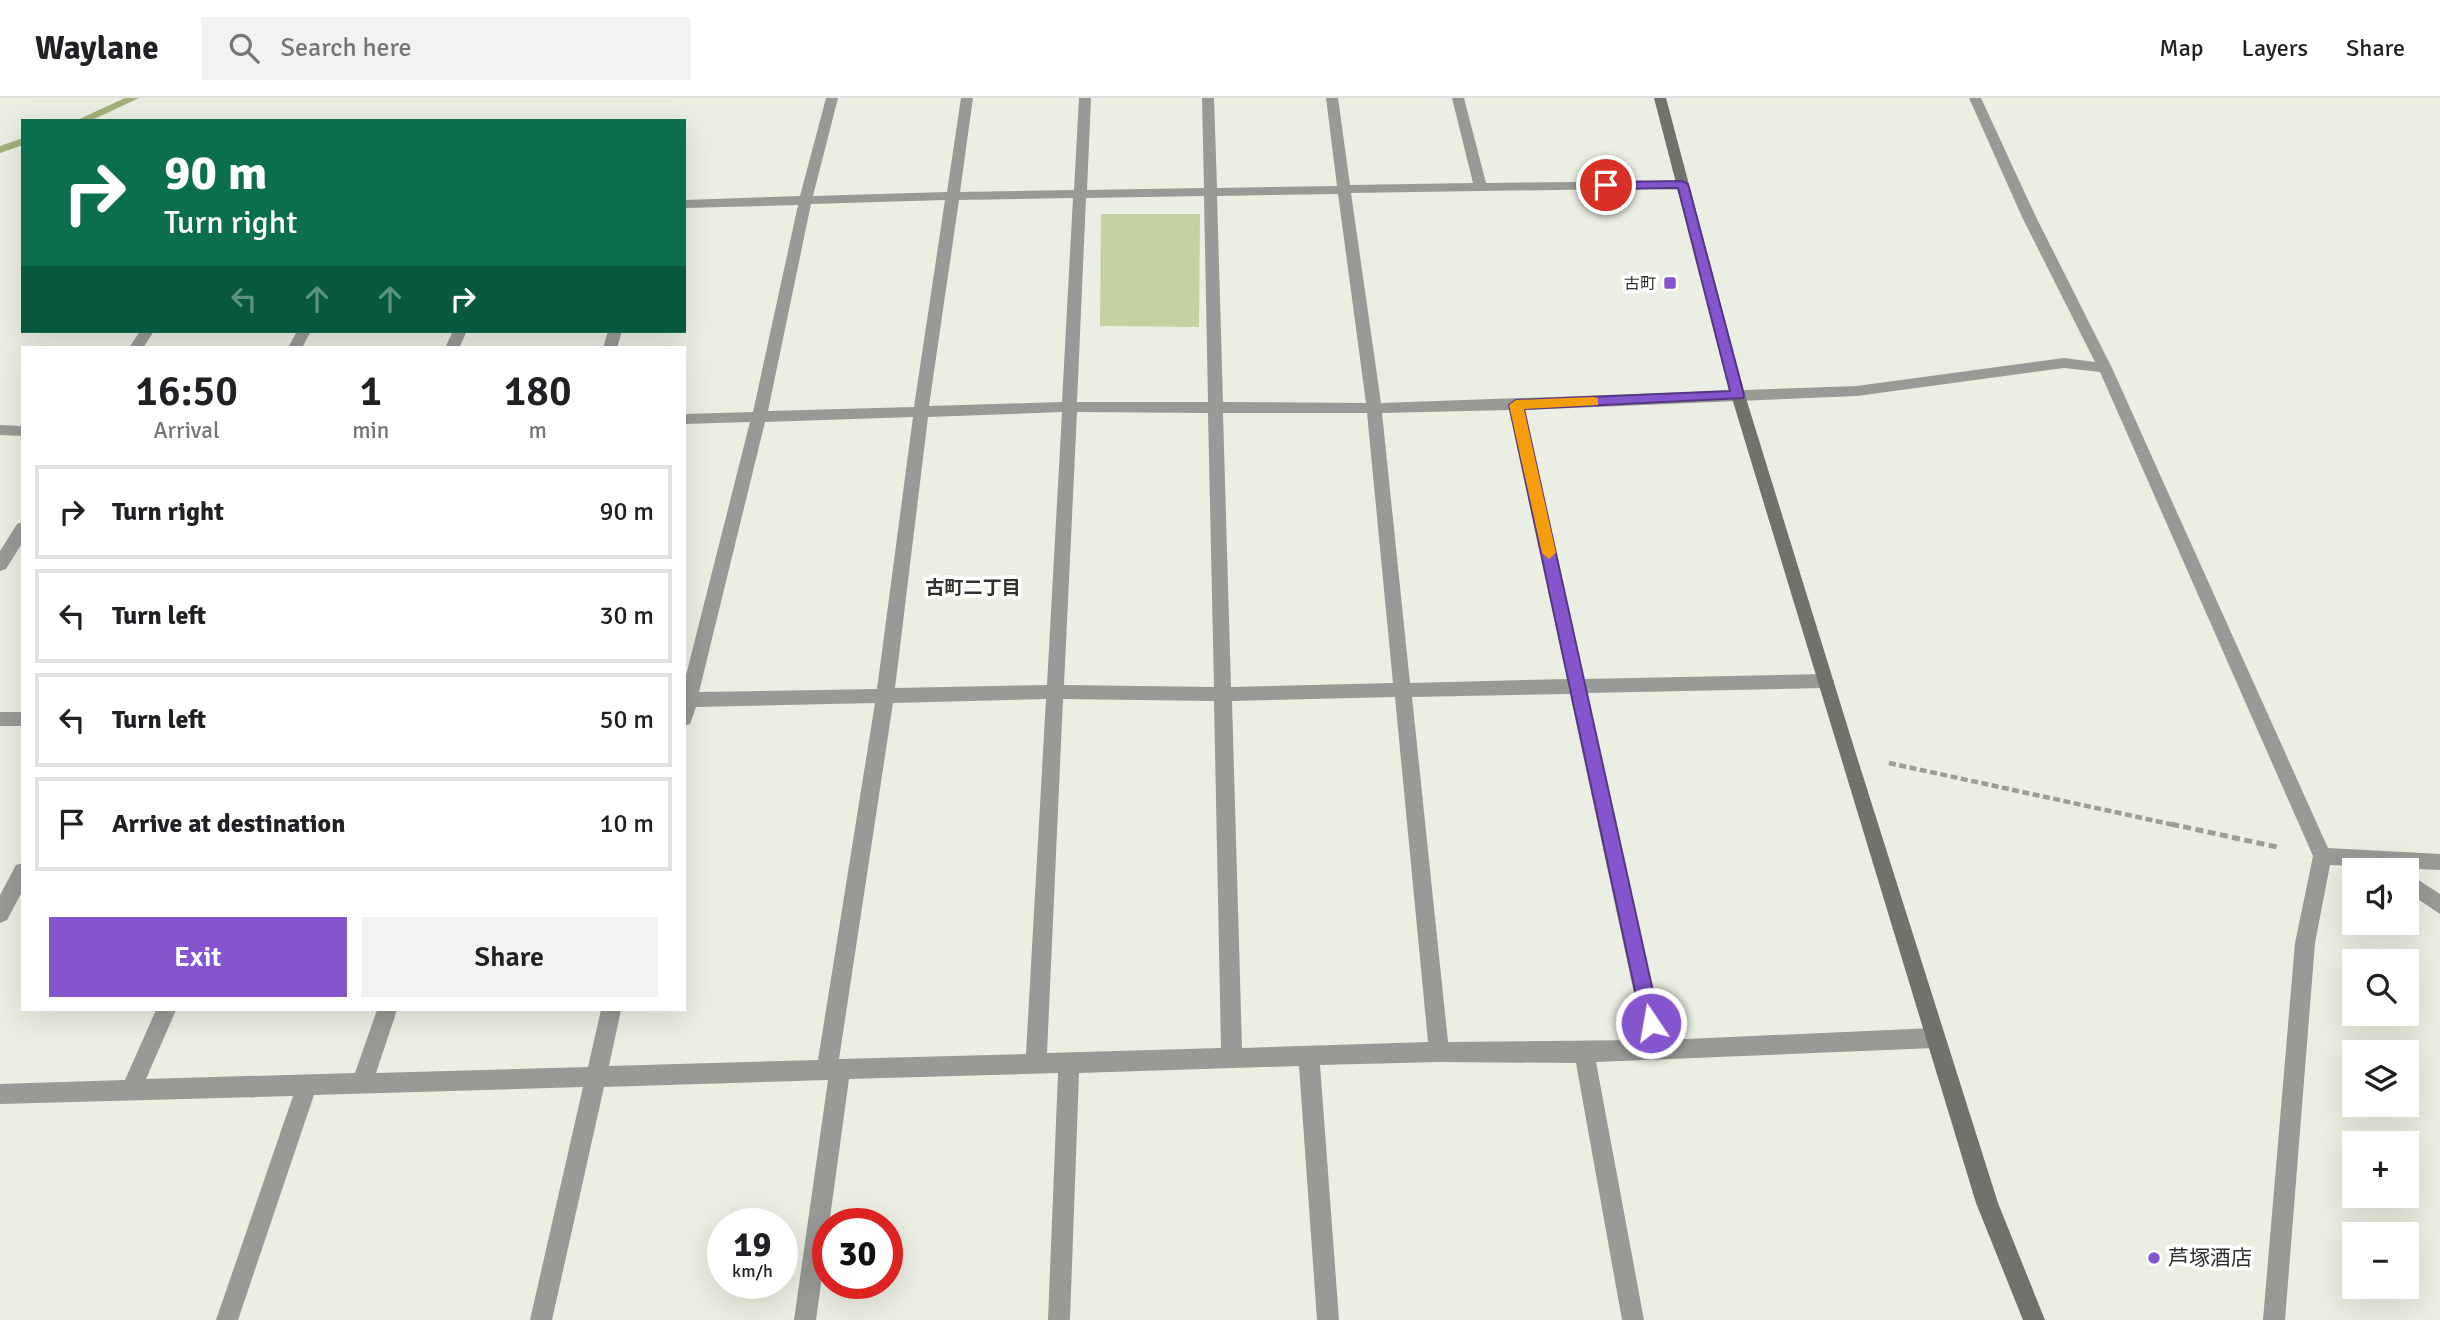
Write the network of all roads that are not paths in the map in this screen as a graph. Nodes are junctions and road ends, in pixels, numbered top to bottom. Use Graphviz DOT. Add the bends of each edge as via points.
graph roads {
  1 [pos="832,98"];
  2 [pos="967,98"];
  3 [pos="1085,98"];
  4 [pos="1208,98"];
  5 [pos="1332,98"];
  6 [pos="1458,98"];
  7 [pos="1660,98"];
  8 [pos="1975,98"];
  9 [pos="1682,184"];
  10 [pos="1480,187"];
  11 [pos="1343,190"];
  12 [pos="1212,192"];
  13 [pos="1080,194"];
  14 [pos="951,196"];
  15 [pos="805,201"];
  16 [pos="686,204"];
  17 [pos="2105,368"];
  18 [pos="1738,395"];
  19 [pos="1516,405"];
  20 [pos="1067,407"];
  21 [pos="1374,408"];
  22 [pos="1217,409"];
  23 [pos="920,410"];
  24 [pos="759,417"];
  25 [pos="686,419"];
  26 [pos="0,430"];
  27 [pos="21,431"];
  28 [pos="21,531"];
  29 [pos="0,565"];
  30 [pos="1825,681"];
  31 [pos="1578,685"];
  32 [pos="1402,690"];
  33 [pos="1055,692"];
  34 [pos="1223,694"];
  35 [pos="885,696"];
  36 [pos="687,700"];
  37 [pos="0,719"];
  38 [pos="21,719"];
  39 [pos="2322,856"];
  40 [pos="2376,857"];
  41 [pos="2440,862"];
  42 [pos="21,875"];
  43 [pos="2419,890"];
  44 [pos="2440,905"];
  45 [pos="0,915"];
  46 [pos="166,1011"];
  47 [pos="387,1011"];
  48 [pos="611,1011"];
  49 [pos="1934,1038"];
  50 [pos="1656,1049"];
  51 [pos="1439,1052"];
  52 [pos="1584,1053"];
  53 [pos="1309,1057"];
  54 [pos="1232,1060"];
  55 [pos="1069,1062"];
  56 [pos="1036,1065"];
  57 [pos="834,1069"];
  58 [pos="594,1078"];
  59 [pos="362,1084"];
  60 [pos="307,1086"];
  61 [pos="131,1090"];
  62 [pos="0,1094"];
  63 [pos="227,1320"];
  64 [pos="541,1320"];
  65 [pos="805,1320"];
  66 [pos="1059,1320"];
  67 [pos="1328,1320"];
  68 [pos="1633,1320"];
  69 [pos="2034,1320"];
  70 [pos="2274,1320"];
  1 -- 15 [label="street"];
  2 -- 14 [label="street"];
  3 -- 13 [label="street"];
  4 -- 12 [label="street"];
  5 -- 11 [label="street"];
  6 -- 10 [label="street"];
  7 -- 9 [label="street"];
  8 -- 17 [label="street"];
  9 -- 10 [label="street"];
  9 -- 18 [label="street"];
  10 -- 11 [label="street"];
  11 -- 12 [label="street"];
  11 -- 21 [label="street"];
  12 -- 13 [label="street"];
  12 -- 22 [label="street"];
  13 -- 14 [label="street"];
  13 -- 20 [label="street"];
  14 -- 15 [label="street"];
  14 -- 23 [label="street"];
  15 -- 16 [label="street"];
  15 -- 24 [label="street"];
  17 -- 18 [label="street" via="2064,363 1857,391"];
  17 -- 39 [label="street"];
  18 -- 19 [label="street"];
  18 -- 30 [label="street"];
  19 -- 21 [label="street"];
  19 -- 31 [label="street"];
  20 -- 22 [label="street"];
  20 -- 23 [label="street"];
  20 -- 33 [label="street"];
  21 -- 22 [label="street"];
  21 -- 32 [label="street"];
  22 -- 34 [label="street"];
  23 -- 24 [label="street"];
  23 -- 35 [label="street"];
  24 -- 25 [label="street"];
  24 -- 36 [label="street"];
  26 -- 27 [label="street"];
  28 -- 29 [label="street"];
  30 -- 31 [label="street"];
  30 -- 49 [label="street"];
  31 -- 32 [label="street"];
  31 -- 50 [label="street"];
  32 -- 34 [label="street"];
  32 -- 51 [label="street"];
  33 -- 34 [label="street"];
  33 -- 35 [label="street"];
  33 -- 56 [label="street"];
  34 -- 54 [label="street"];
  35 -- 36 [label="street"];
  35 -- 57 [label="street"];
  37 -- 38 [label="street"];
  39 -- 40 [label="street"];
  39 -- 70 [label="street" via="2305,943"];
  40 -- 41 [label="street"];
  42 -- 45 [label="street"];
  43 -- 44 [label="street"];
  46 -- 61 [label="street"];
  47 -- 59 [label="street"];
  48 -- 58 [label="street"];
  49 -- 50 [label="street"];
  49 -- 69 [label="street" via="1987,1203"];
  50 -- 52 [label="street"];
  51 -- 52 [label="street"];
  51 -- 53 [label="street"];
  52 -- 68 [label="street"];
  53 -- 54 [label="street"];
  53 -- 67 [label="street"];
  54 -- 55 [label="street"];
  55 -- 56 [label="street"];
  55 -- 66 [label="street"];
  56 -- 57 [label="street"];
  57 -- 58 [label="street"];
  57 -- 65 [label="street"];
  58 -- 59 [label="street"];
  58 -- 64 [label="street"];
  59 -- 60 [label="street"];
  60 -- 61 [label="street"];
  60 -- 63 [label="street"];
  61 -- 62 [label="street"];
}
